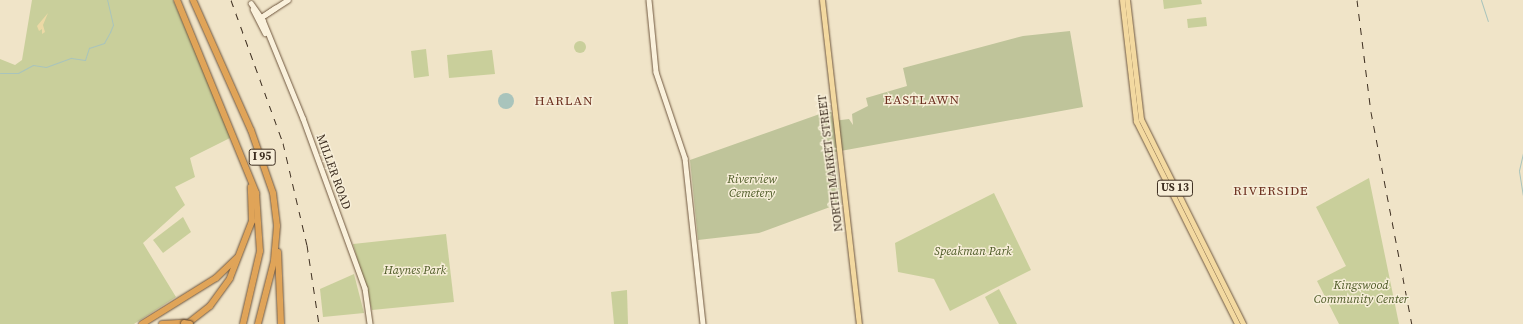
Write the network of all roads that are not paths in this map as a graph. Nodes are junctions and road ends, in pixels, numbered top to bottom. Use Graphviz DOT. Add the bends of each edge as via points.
graph roads {
  1 [pos="177,0"];
  2 [pos="193,0"];
  3 [pos="288,0"];
  4 [pos="649,0"];
  5 [pos="822,0"];
  6 [pos="1125,0"];
  7 [pos="250,1"];
  8 [pos="255,8"];
  9 [pos="270,11"];
  10 [pos="260,18"];
  11 [pos="265,26"];
  12 [pos="268,38"];
  13 [pos="235,134"];
  14 [pos="1174,198"];
  15 [pos="1192,222"];
  16 [pos="277,226"];
  17 [pos="240,254"];
  18 [pos="142,324"];
  19 [pos="162,324"];
  20 [pos="187,324"];
  21 [pos="243,324"];
  22 [pos="258,324"];
  23 [pos="281,324"];
  24 [pos="370,324"];
  25 [pos="703,324"];
  26 [pos="859,324"];
  27 [pos="1237,324"];
  28 [pos="1243,324"];
  1 -- 13 [label="highway, I 95"];
  2 -- 16 [label="highway, I 95" via="261,156 273,193"];
  3 -- 9 [label="street"];
  4 -- 25 [label="street" via="656,72 685,158"];
  5 -- 26 [label="main road, NORTH MARKET STREET"];
  6 -- 14 [label="main road, US 13" via="1136,121"];
  6 -- 15 [label="main road, US 13" via="1141,119"];
  7 -- 8 [label="street, MILLER ROAD"];
  7 -- 10 [label="street, MILLER ROAD"];
  8 -- 9 [label="street"];
  8 -- 10 [label="street, MILLER ROAD"];
  9 -- 10 [label="street"];
  9 -- 11 [label="street"];
  10 -- 11 [label="street, MILLER ROAD"];
  10 -- 12 [label="street, MILLER ROAD"];
  11 -- 12 [label="street, MILLER ROAD"];
  12 -- 24 [label="street, MILLER ROAD" via="303,118 364,284"];
  13 -- 17 [label="highway" via="249,175 254,207 249,234"];
  13 -- 21 [label="highway, I 95" via="253,179 260,218 255,283"];
  14 -- 15 [label="main road"];
  14 -- 27 [label="main road, US 13"];
  15 -- 28 [label="main road, US 13"];
  16 -- 22 [label="highway, I 95" via="270,281"];
  16 -- 23 [label="highway"];
  17 -- 18 [label="highway" via="216,278"];
  17 -- 20 [label="highway" via="219,296"];
  19 -- 20 [label="highway"];
}
